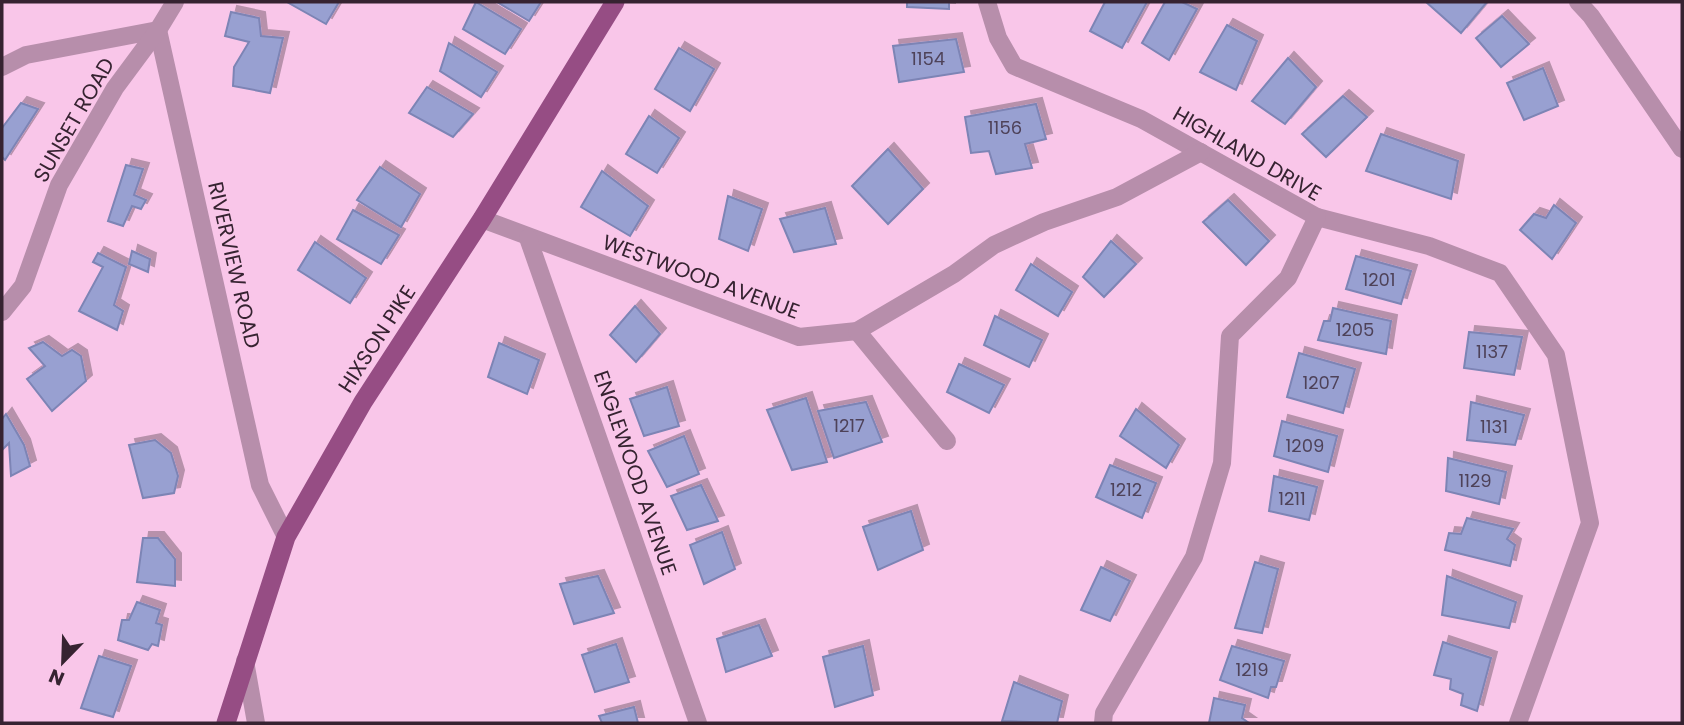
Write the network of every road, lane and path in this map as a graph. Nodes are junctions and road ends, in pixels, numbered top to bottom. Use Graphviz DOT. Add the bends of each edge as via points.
graph roads {
  1 [pos="175,2"];
  2 [pos="615,2"];
  3 [pos="987,2"];
  4 [pos="1578,2"];
  5 [pos="158,30"];
  6 [pos="2,67"];
  7 [pos="1682,149"];
  8 [pos="1201,152"];
  9 [pos="1317,217"];
  10 [pos="482,219"];
  11 [pos="528,238"];
  12 [pos="2,312"];
  13 [pos="858,331"];
  14 [pos="947,441"];
  15 [pos="286,537"];
  16 [pos="245,660"];
  17 [pos="226,723"];
  18 [pos="256,723"];
  19 [pos="698,723"];
  20 [pos="1103,723"];
  21 [pos="1518,723"];
  1 -- 5 [label="street"];
  2 -- 10 [label="main road, HIXSON PIKE"];
  3 -- 8 [label="street, HIGHLAND DRIVE" via="998,38 1014,66 1141,119"];
  4 -- 7 [label="street"];
  5 -- 6 [label="street" via="26,55"];
  5 -- 12 [label="street, SUNSET ROAD" via="115,88 59,185 23,286"];
  5 -- 15 [label="street, RIVERVIEW ROAD" via="260,485"];
  8 -- 9 [label="street, HIGHLAND DRIVE"];
  8 -- 13 [label="street, WESTWOOD AVENUE" via="1117,197 995,245"];
  9 -- 20 [label="street, HIGHLAND DRIVE" via="1287,278 1230,336 1222,463 1194,558 1104,713"];
  9 -- 21 [label="street" via="1429,246 1500,273 1556,355 1590,523"];
  10 -- 11 [label="street, WESTWOOD AVENUE"];
  10 -- 15 [label="main road, HIXSON PIKE" via="363,402"];
  11 -- 13 [label="street, WESTWOOD AVENUE" via="799,337"];
  11 -- 19 [label="street, ENGLEWOOD AVENUE"];
  13 -- 14 [label="street"];
  15 -- 16 [label="main road, HIXSON PIKE"];
  16 -- 17 [label="main road, HIXSON PIKE"];
  16 -- 18 [label="street"];
}
